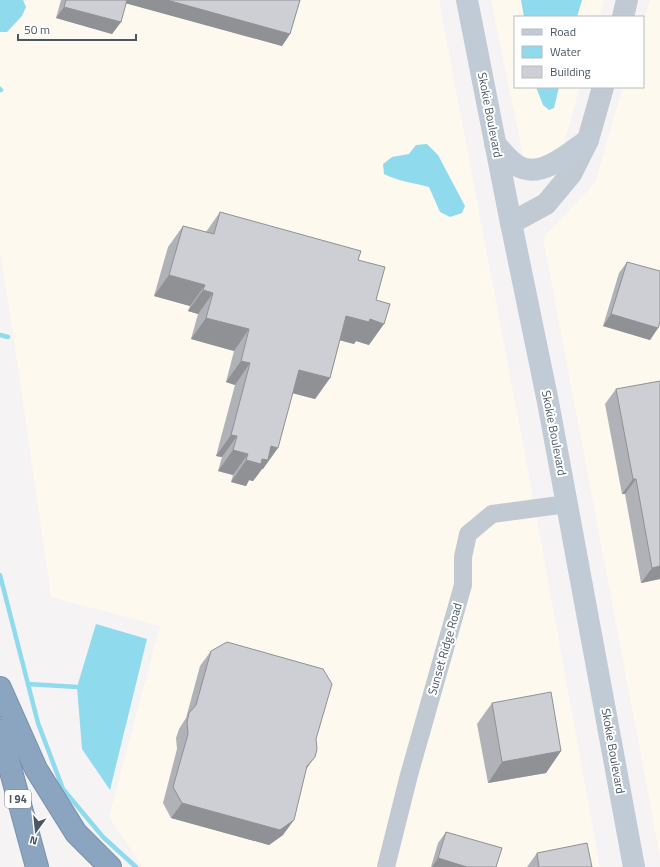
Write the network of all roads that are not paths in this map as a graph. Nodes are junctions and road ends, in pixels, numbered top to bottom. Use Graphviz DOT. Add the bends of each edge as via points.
graph roads {
  1 [pos="467,0"];
  2 [pos="628,0"];
  3 [pos="623,16"];
  4 [pos="603,88"];
  5 [pos="588,140"];
  6 [pos="495,144"];
  7 [pos="511,223"];
  8 [pos="567,504"];
  9 [pos="0,688"];
  10 [pos="0,731"];
  11 [pos="37,867"];
  12 [pos="110,867"];
  13 [pos="386,867"];
  14 [pos="634,867"];
  1 -- 6 [label="main road, Skokie Boulevard"];
  2 -- 3 [label="street"];
  4 -- 5 [label="street"];
  5 -- 6 [label="main road" via="539,170 520,168"];
  5 -- 7 [label="street" via="571,174 546,204"];
  6 -- 7 [label="main road, Skokie Boulevard"];
  7 -- 8 [label="main road, Skokie Boulevard"];
  8 -- 13 [label="street, Sunset Ridge Road" via="492,514 468,534 463,557 463,584"];
  8 -- 14 [label="main road, Skokie Boulevard"];
  9 -- 12 [label="highway" via="36,769 76,833"];
  10 -- 11 [label="highway, I 94"];
}
